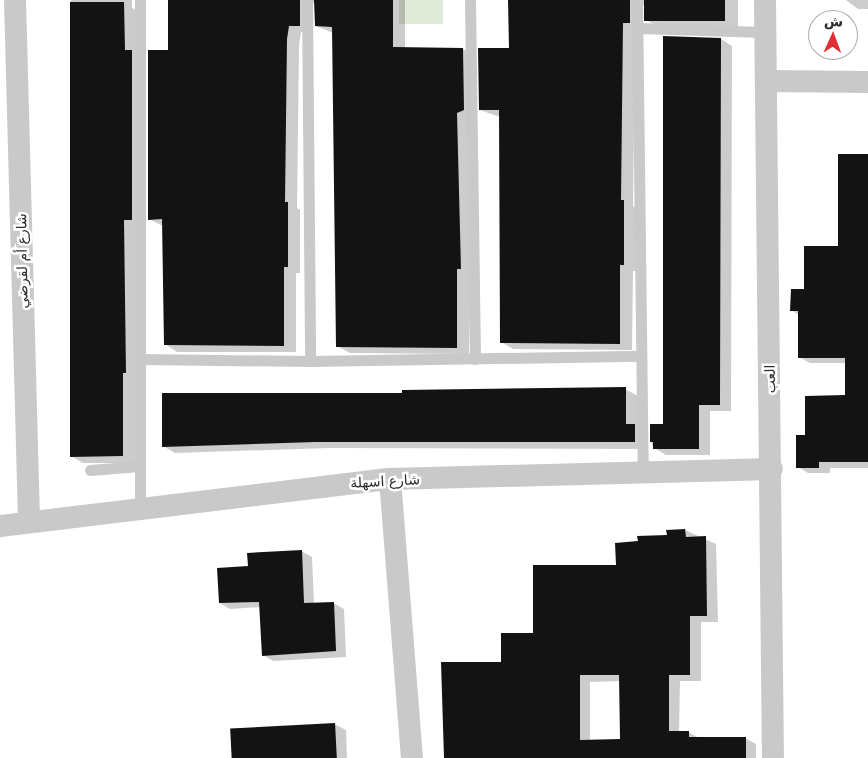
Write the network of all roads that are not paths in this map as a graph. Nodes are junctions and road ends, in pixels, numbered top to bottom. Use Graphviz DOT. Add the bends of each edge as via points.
graph roads {
  1 [pos="15,0"];
  2 [pos="140,0"];
  3 [pos="307,0"];
  4 [pos="470,0"];
  5 [pos="637,0"];
  6 [pos="765,0"];
  7 [pos="638,28"];
  8 [pos="765,32"];
  9 [pos="766,81"];
  10 [pos="868,82"];
  11 [pos="641,356"];
  12 [pos="141,359"];
  13 [pos="475,359"];
  14 [pos="310,361"];
  15 [pos="140,466"];
  16 [pos="772,469"];
  17 [pos="90,470"];
  18 [pos="643,473"];
  19 [pos="390,479"];
  20 [pos="140,510"];
  21 [pos="29,522"];
  22 [pos="0,526"];
  23 [pos="412,758"];
  24 [pos="773,758"];
  1 -- 21 [label="street, شارع أم لقرضي"];
  2 -- 12 [label="lane"];
  3 -- 14 [label="lane"];
  4 -- 13 [label="lane"];
  5 -- 7 [label="lane"];
  6 -- 8 [label="street, العب"];
  7 -- 8 [label="lane"];
  7 -- 11 [label="lane"];
  8 -- 9 [label="street, العب"];
  9 -- 10 [label="street"];
  9 -- 16 [label="street, العب"];
  11 -- 13 [label="lane"];
  11 -- 18 [label="lane"];
  12 -- 14 [label="lane"];
  12 -- 15 [label="lane"];
  13 -- 14 [label="lane"];
  15 -- 17 [label="lane"];
  15 -- 20 [label="lane"];
  16 -- 18 [label="street, شارع اسهلة"];
  16 -- 24 [label="street, العب"];
  18 -- 19 [label="street, شارع اسهلة"];
  19 -- 20 [label="street, شارع اسهلة"];
  19 -- 23 [label="street"];
  20 -- 21 [label="street, شارع اسهلة"];
  21 -- 22 [label="street, شارع اسهلة"];
}
